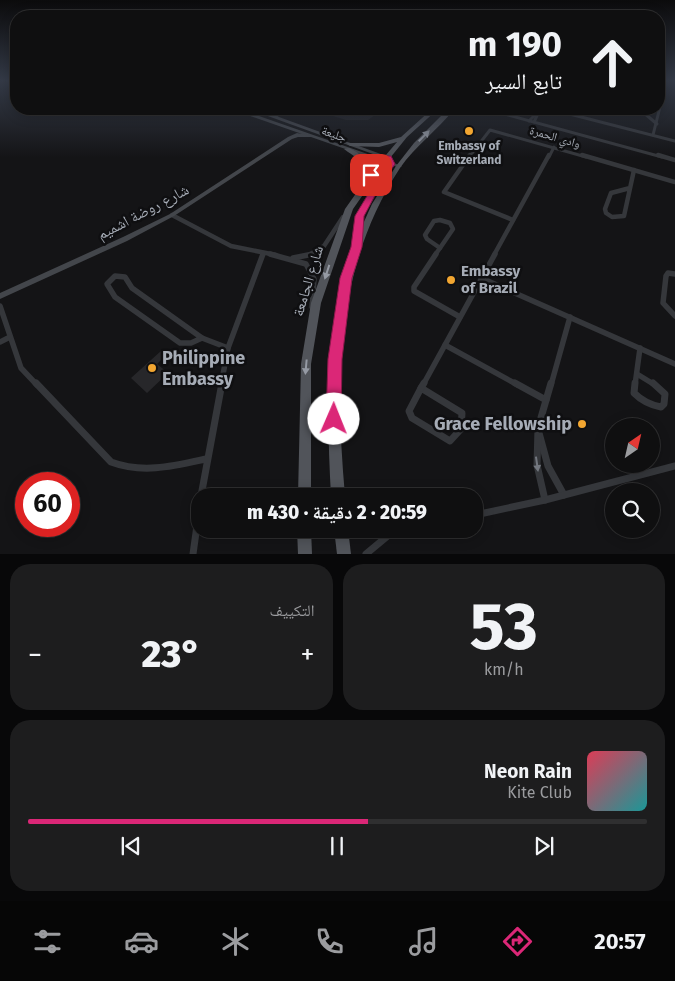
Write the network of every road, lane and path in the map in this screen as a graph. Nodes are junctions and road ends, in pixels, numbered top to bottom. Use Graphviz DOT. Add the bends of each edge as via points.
graph roads {
  1 [pos="252,115"];
  2 [pos="270,115"];
  3 [pos="428,115"];
  4 [pos="445,115"];
  5 [pos="508,115"];
  6 [pos="535,115"];
  7 [pos="574,115"];
  8 [pos="646,115"];
  9 [pos="659,115"];
  10 [pos="276,117"];
  11 [pos="531,121"];
  12 [pos="657,124"];
  13 [pos="282,126"];
  14 [pos="653,135"];
  15 [pos="309,136"];
  16 [pos="405,136"];
  17 [pos="290,138"];
  18 [pos="675,141"];
  19 [pos="348,146"];
  20 [pos="554,147"];
  21 [pos="675,160"];
  22 [pos="389,162"];
  23 [pos="634,170"];
  24 [pos="675,182"];
  25 [pos="364,185"];
  26 [pos="630,188"];
  27 [pos="349,209"];
  28 [pos="172,214"];
  29 [pos="514,220"];
  30 [pos="441,248"];
  31 [pos="263,254"];
  32 [pos="290,258"];
  33 [pos="675,274"];
  34 [pos="481,278"];
  35 [pos="0,296"];
  36 [pos="0,306"];
  37 [pos="675,316"];
  38 [pos="460,317"];
  39 [pos="570,317"];
  40 [pos="313,319"];
  41 [pos="10,337"];
  42 [pos="202,338"];
  43 [pos="0,342"];
  44 [pos="445,345"];
  45 [pos="228,348"];
  46 [pos="640,348"];
  47 [pos="675,364"];
  48 [pos="637,374"];
  49 [pos="421,388"];
  50 [pos="546,400"];
  51 [pos="538,428"];
  52 [pos="206,459"];
  53 [pos="336,466"];
  54 [pos="675,466"];
  55 [pos="202,488"];
  56 [pos="304,488"];
  57 [pos="337,488"];
  58 [pos="342,488"];
  59 [pos="564,495"];
  60 [pos="545,500"];
  61 [pos="483,513"];
  62 [pos="195,538"];
  63 [pos="304,538"];
  64 [pos="342,538"];
  65 [pos="385,538"];
  66 [pos="193,554"];
  67 [pos="305,554"];
  68 [pos="344,554"];
  69 [pos="366,554"];
  1 -- 13 [label="main road, جليعة"];
  2 -- 10 [label="main road, جليعة"];
  3 -- 16 [label="main road, شارع الجامعة"];
  22 -- 4 [label="main road, شارع الجامعة, one-way" via="416,144"];
  5 -- 11 [label="street"];
  6 -- 11 [label="street"];
  7 -- 14 [label="street"];
  8 -- 12 [label="street"];
  9 -- 12 [label="street"];
  10 -- 19 [label="main road, جليعة"];
  11 -- 21 [label="street"];
  12 -- 14 [label="street"];
  13 -- 15 [label="main road, جليعة"];
  13 -- 17 [label="main road" via="291,134"];
  14 -- 18 [label="street"];
  15 -- 17 [label="main road, شارع روضة اشميم"];
  15 -- 19 [label="main road, جليعة"];
  16 -- 19 [label="main road" via="384,145"];
  16 -- 22 [label="main road, شارع الجامعة"];
  17 -- 28 [label="main road, شارع روضة اشميم"];
  19 -- 22 [label="main road, جليعة"];
  19 -- 25 [label="main road" via="367,165"];
  20 -- 23 [label="street, وادي الحمرة"];
  20 -- 29 [label="street"];
  20 -- 29 [label="street, وادي الحمرة" via="490,130 444,189 448,195"];
  22 -- 25 [label="main road, شارع الجامعة"];
  22 -- 53 [label="main road, شارع الجامعة" via="385,186 346,278 335,359"];
  23 -- 24 [label="street, وادي الحمرة"];
  23 -- 26 [label="street"];
  25 -- 27 [label="main road, شارع الجامعة"];
  26 -- 26 [label="street" via="611,193 606,213 612,217 624,216"];
  27 -- 32 [label="street" via="320,251"];
  27 -- 40 [label="main road, شارع الجامعة, one-way"];
  28 -- 31 [label="street" via="224,243"];
  28 -- 35 [label="main road, شارع روضة اشميم" via="126,239"];
  29 -- 34 [label="street"];
  30 -- 30 [label="street" via="425,234 434,221 440,220 450,223 453,229"];
  30 -- 38 [label="street" via="414,287 414,292"];
  31 -- 32 [label="street"];
  31 -- 45 [label="street"];
  32 -- 40 [label="street" via="306,264 313,274"];
  33 -- 37 [label="street" via="666,276 663,303"];
  34 -- 38 [label="street"];
  34 -- 39 [label="street"];
  36 -- 41 [label="street"];
  38 -- 44 [label="street"];
  39 -- 46 [label="street"];
  39 -- 50 [label="street"];
  40 -- 56 [label="main road, شارع الجامعة, one-way" via="305,379"];
  41 -- 43 [label="street"];
  41 -- 52 [label="street" via="21,368 111,462 140,470"];
  42 -- 42 [label="street" via="132,288 124,278 115,276 109,280 107,284 115,297 180,343"];
  42 -- 45 [label="street"];
  44 -- 49 [label="street"];
  44 -- 50 [label="street"];
  45 -- 52 [label="street"];
  46 -- 47 [label="street"];
  46 -- 48 [label="street"];
  48 -- 48 [label="street" via="634,393 654,406 664,404 662,389"];
  49 -- 49 [label="street" via="409,415 450,441 461,429 462,413"];
  50 -- 51 [label="street"];
  51 -- 59 [label="street" via="544,456"];
  51 -- 60 [label="street, one-way" via="537,465"];
  52 -- 55 [label="street"];
  53 -- 57 [label="main road, شارع الجامعة"];
  53 -- 58 [label="street"];
  54 -- 59 [label="street"];
  59 -- 60 [label="street"];
  60 -- 61 [label="street"];
  62 -- 66 [label="street"];
  63 -- 67 [label="main road"];
  64 -- 68 [label="main road"];
  65 -- 69 [label="street"];
}
